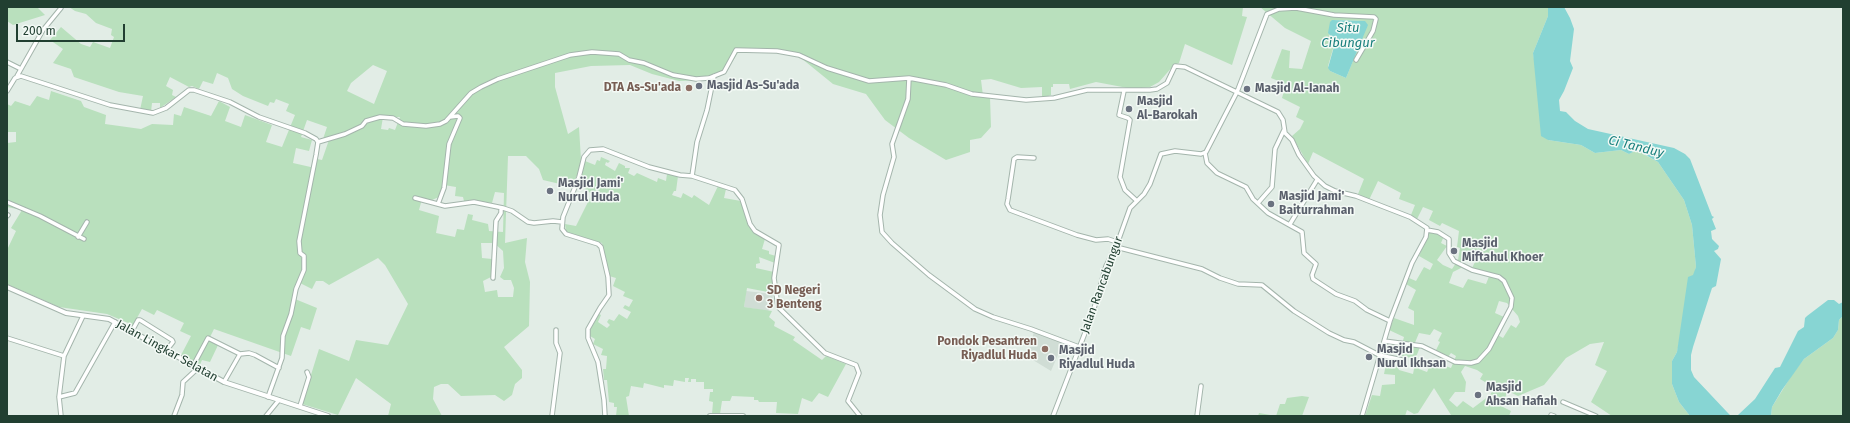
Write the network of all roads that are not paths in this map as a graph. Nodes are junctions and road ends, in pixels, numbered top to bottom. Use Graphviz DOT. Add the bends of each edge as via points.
graph roads {
  1 [pos="61,8"];
  2 [pos="1356,60"];
  3 [pos="7,62"];
  4 [pos="21,69"];
  5 [pos="17,76"];
  6 [pos="714,76"];
  7 [pos="909,78"];
  8 [pos="7,91"];
  9 [pos="1124,91"];
  10 [pos="1237,92"];
  11 [pos="449,118"];
  12 [pos="1284,130"];
  13 [pos="318,142"];
  14 [pos="1204,154"];
  15 [pos="1034,158"];
  16 [pos="692,176"];
  17 [pos="1317,180"];
  18 [pos="415,198"];
  19 [pos="1137,201"];
  20 [pos="7,202"];
  21 [pos="1258,203"];
  22 [pos="438,204"];
  23 [pos="501,208"];
  24 [pos="87,222"];
  25 [pos="562,222"];
  26 [pos="1290,224"];
  27 [pos="1427,230"];
  28 [pos="78,237"];
  29 [pos="84,239"];
  30 [pos="1116,244"];
  31 [pos="493,278"];
  32 [pos="7,287"];
  33 [pos="83,316"];
  34 [pos="1390,321"];
  35 [pos="115,322"];
  36 [pos="556,330"];
  37 [pos="132,331"];
  38 [pos="7,338"];
  39 [pos="1384,340"];
  40 [pos="1079,347"];
  41 [pos="166,351"];
  42 [pos="240,354"];
  43 [pos="1380,355"];
  44 [pos="64,356"];
  45 [pos="1402,360"];
  46 [pos="192,366"];
  47 [pos="279,368"];
  48 [pos="197,369"];
  49 [pos="307,372"];
  50 [pos="224,382"];
  51 [pos="1201,386"];
  52 [pos="59,397"];
  53 [pos="268,397"];
  54 [pos="279,400"];
  55 [pos="1563,402"];
  56 [pos="300,406"];
  57 [pos="61,416"];
  58 [pos="174,416"];
  59 [pos="266,416"];
  60 [pos="328,416"];
  61 [pos="552,416"];
  62 [pos="605,416"];
  63 [pos="710,416"];
  64 [pos="743,416"];
  65 [pos="860,416"];
  66 [pos="1053,416"];
  67 [pos="1197,416"];
  68 [pos="1362,416"];
  69 [pos="1596,416"];
  1 -- 4 [label="street" via="43,30"];
  2 -- 10 [label="street" via="1372,33 1375,17 1279,8 1267,14"];
  3 -- 4 [label="street"];
  4 -- 5 [label="street"];
  5 -- 8 [label="street"];
  5 -- 13 [label="street" via="110,105 153,113 173,103 189,90 194,90 306,133"];
  6 -- 7 [label="street" via="726,70 736,50 747,49 799,55 827,68 869,81"];
  6 -- 11 [label="street" via="691,79 629,60 619,54 592,52 570,55 481,87 470,93"];
  6 -- 16 [label="street" via="697,142"];
  7 -- 9 [label="street" via="972,94 1026,100 1054,98 1087,90"];
  7 -- 40 [label="street" via="908,98 892,144 894,156 883,195 880,216 882,232 929,275 975,309 993,318"];
  9 -- 10 [label="street" via="1150,90 1162,86 1170,79 1178,65"];
  9 -- 19 [label="street" via="1119,115 1130,120 1120,177 1125,190"];
  10 -- 12 [label="street" via="1278,112 1283,120"];
  10 -- 14 [label="street"];
  11 -- 13 [label="street" via="440,124 426,126 403,124 393,118 380,117 366,121 362,126 345,134"];
  11 -- 22 [label="street" via="460,118 449,144 444,188"];
  12 -- 17 [label="street"];
  12 -- 21 [label="street" via="1275,149 1272,187"];
  13 -- 47 [label="street" via="299,236 299,249 304,256 304,270 283,336 283,353"];
  14 -- 19 [label="street, Jalan Rancabungur" via="1179,150 1161,154 1150,184"];
  14 -- 21 [label="street" via="1211,168 1226,179 1246,187"];
  15 -- 30 [label="street" via="1014,159 1007,204 1010,210 1077,235 1096,240 1108,239"];
  16 -- 25 [label="street" via="649,167 603,149 590,150 584,157"];
  16 -- 65 [label="street" via="735,190 742,199 755,231 779,246 774,278 778,307 825,353 856,365 859,374 848,401"];
  17 -- 26 [label="street"];
  17 -- 27 [label="street" via="1335,191 1356,196 1410,217"];
  18 -- 22 [label="street"];
  19 -- 30 [label="street, Jalan Rancabungur" via="1130,208"];
  20 -- 28 [label="street" via="40,216"];
  21 -- 26 [label="street" via="1272,216"];
  22 -- 23 [label="street" via="448,206 474,202"];
  23 -- 25 [label="street" via="512,211 532,223"];
  23 -- 31 [label="street" via="496,221"];
  24 -- 28 [label="street"];
  25 -- 62 [label="street" via="564,233 599,245 608,277 610,295 588,329 588,338 598,362"];
  26 -- 34 [label="street" via="1303,234 1303,250 1316,264 1313,280"];
  27 -- 34 [label="street"];
  27 -- 39 [label="street" via="1438,232 1450,239 1449,253 1454,261 1472,270 1504,280 1512,298 1511,307 1490,350 1471,364 1450,360 1422,346"];
  28 -- 29 [label="street"];
  30 -- 40 [label="street, Jalan Rancabungur"];
  30 -- 43 [label="street" via="1202,269 1238,284 1262,286 1318,326"];
  32 -- 33 [label="street, Jalan Lingkar Selatan" via="58,310"];
  33 -- 35 [label="street, Jalan Lingkar Selatan" via="101,317"];
  33 -- 44 [label="street"];
  34 -- 39 [label="street"];
  35 -- 37 [label="street, Jalan Lingkar Selatan"];
  35 -- 52 [label="street" via="75,393"];
  36 -- 61 [label="street" via="556,343 560,353"];
  37 -- 41 [label="street, Jalan Lingkar Selatan"];
  37 -- 41 [label="street" via="140,320 172,340"];
  38 -- 44 [label="street"];
  39 -- 43 [label="street"];
  40 -- 66 [label="street, Jalan Rancabungur"];
  41 -- 46 [label="street, Jalan Lingkar Selatan"];
  42 -- 46 [label="street" via="208,338"];
  42 -- 47 [label="street" via="255,355"];
  42 -- 50 [label="street"];
  43 -- 45 [label="street"];
  43 -- 68 [label="street"];
  44 -- 52 [label="street"];
  46 -- 48 [label="street, Jalan Lingkar Selatan"];
  47 -- 53 [label="street"];
  48 -- 50 [label="street, Jalan Lingkar Selatan"];
  48 -- 58 [label="street" via="183,382 182,395"];
  49 -- 56 [label="street" via="310,376"];
  50 -- 53 [label="street, Jalan Lingkar Selatan"];
  51 -- 67 [label="street"];
  52 -- 57 [label="street"];
  53 -- 54 [label="street, Jalan Lingkar Selatan"];
  54 -- 56 [label="street, Jalan Lingkar Selatan"];
  54 -- 59 [label="street"];
  55 -- 69 [label="street"];
  56 -- 60 [label="street, Jalan Lingkar Selatan"];
  63 -- 64 [label="street"];
}
